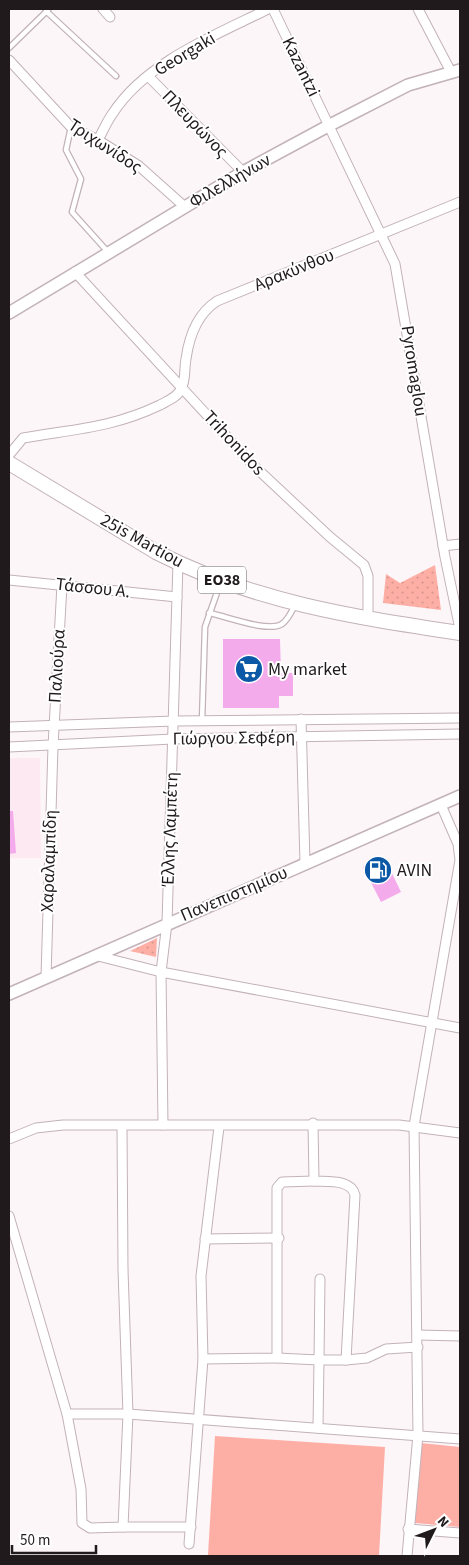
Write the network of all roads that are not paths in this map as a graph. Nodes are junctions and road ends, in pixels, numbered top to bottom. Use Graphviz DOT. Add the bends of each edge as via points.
graph roads {
  1 [pos="103,9"];
  2 [pos="268,9"];
  3 [pos="273,9"];
  4 [pos="418,9"];
  5 [pos="47,10"];
  6 [pos="110,17"];
  7 [pos="9,48"];
  8 [pos="9,60"];
  9 [pos="456,71"];
  10 [pos="116,76"];
  11 [pos="148,76"];
  12 [pos="330,125"];
  13 [pos="71,127"];
  14 [pos="98,140"];
  15 [pos="243,172"];
  16 [pos="460,202"];
  17 [pos="185,207"];
  18 [pos="382,233"];
  19 [pos="108,252"];
  20 [pos="75,272"];
  21 [pos="9,313"];
  22 [pos="182,386"];
  23 [pos="9,455"];
  24 [pos="9,463"];
  25 [pos="460,544"];
  26 [pos="443,546"];
  27 [pos="178,563"];
  28 [pos="9,580"];
  29 [pos="221,580"];
  30 [pos="62,586"];
  31 [pos="177,597"];
  32 [pos="295,604"];
  33 [pos="210,613"];
  34 [pos="368,619"];
  35 [pos="460,631"];
  36 [pos="460,718"];
  37 [pos="301,719"];
  38 [pos="174,721"];
  39 [pos="202,721"];
  40 [pos="54,726"];
  41 [pos="9,727"];
  42 [pos="460,734"];
  43 [pos="301,736"];
  44 [pos="173,739"];
  45 [pos="53,746"];
  46 [pos="9,747"];
  47 [pos="460,796"];
  48 [pos="441,805"];
  49 [pos="305,863"];
  50 [pos="166,923"];
  51 [pos="98,956"];
  52 [pos="161,972"];
  53 [pos="46,977"];
  54 [pos="9,994"];
  55 [pos="433,1023"];
  56 [pos="460,1028"];
  57 [pos="313,1123"];
  58 [pos="163,1125"];
  59 [pos="122,1126"];
  60 [pos="414,1126"];
  61 [pos="219,1127"];
  62 [pos="460,1134"];
  63 [pos="9,1139"];
  64 [pos="314,1182"];
  65 [pos="9,1216"];
  66 [pos="278,1238"];
  67 [pos="205,1239"];
  68 [pos="320,1279"];
  69 [pos="418,1335"];
  70 [pos="460,1336"];
  71 [pos="418,1347"];
  72 [pos="277,1358"];
  73 [pos="203,1359"];
  74 [pos="319,1360"];
  75 [pos="346,1360"];
  76 [pos="67,1414"];
  77 [pos="128,1414"];
  78 [pos="198,1419"];
  79 [pos="318,1428"];
  80 [pos="418,1435"];
  81 [pos="460,1439"];
  82 [pos="123,1527"];
  83 [pos="191,1527"];
  84 [pos="408,1529"];
  85 [pos="460,1533"];
  86 [pos="190,1544"];
  87 [pos="406,1556"];
  1 -- 6 [label="street"];
  2 -- 11 [label="street, Georgaki" via="176,56"];
  3 -- 12 [label="street, Kazantzi"];
  4 -- 9 [label="street"];
  5 -- 7 [label="lane"];
  5 -- 10 [label="lane"];
  8 -- 13 [label="street, Τριχωνίδος"];
  9 -- 12 [label="street, Φιλελλήνων" via="408,86"];
  11 -- 14 [label="street, Georgaki" via="116,108"];
  11 -- 15 [label="street, Πλευρώνος"];
  12 -- 15 [label="street, Φιλελλήνων"];
  12 -- 18 [label="street, Pyromaglou"];
  13 -- 14 [label="street, Τριχωνίδος"];
  13 -- 19 [label="lane" via="66,150 81,179 72,212"];
  14 -- 17 [label="street, Τριχωνίδος" via="139,166"];
  15 -- 17 [label="street, Φιλελλήνων"];
  16 -- 18 [label="street, Αρακύνθου"];
  17 -- 19 [label="street, Φιλελλήνων"];
  18 -- 22 [label="street, Αρακύνθου" via="224,297 210,306 191,334"];
  18 -- 26 [label="street, Pyromaglou" via="398,274"];
  19 -- 20 [label="street, Φιλελλήνων"];
  20 -- 21 [label="street, Φιλελλήνων"];
  20 -- 22 [label="street, Trihonidos"];
  22 -- 23 [label="street" via="179,393 165,402 122,421 24,438"];
  22 -- 34 [label="street, Trihonidos" via="288,499 364,565 368,576"];
  24 -- 27 [label="main road, 25is Martiou / ΕΟ38"];
  25 -- 26 [label="street"];
  26 -- 35 [label="street, Pyromaglou"];
  27 -- 29 [label="main road, 25is Martiou / ΕΟ38"];
  27 -- 31 [label="street, Έλλης Λαμπέτη"];
  28 -- 30 [label="street, Τάσσου Α."];
  29 -- 32 [label="main road, 25is Martiou / ΕΟ38"];
  29 -- 33 [label="lane"];
  30 -- 31 [label="street, Τάσσου Α."];
  30 -- 40 [label="street, Παλιούρα"];
  31 -- 38 [label="street, Έλλης Λαμπέτη"];
  32 -- 33 [label="lane" via="286,620 276,626 266,627"];
  32 -- 34 [label="main road, 25is Martiou / ΕΟ38"];
  33 -- 39 [label="lane" via="205,627"];
  34 -- 35 [label="main road, 25is Martiou / ΕΟ38"];
  36 -- 37 [label="street, Γιώργου Σεφέρη"];
  37 -- 39 [label="street, Γιώργου Σεφέρη"];
  37 -- 43 [label="street"];
  38 -- 39 [label="street, Γιώργου Σεφέρη"];
  38 -- 40 [label="street, Γιώργου Σεφέρη"];
  38 -- 44 [label="street, Έλλης Λαμπέτη"];
  40 -- 41 [label="street, Γιώργου Σεφέρη"];
  40 -- 45 [label="street, Παλιούρα"];
  42 -- 43 [label="street, Γιώργου Σεφέρη"];
  43 -- 44 [label="street, Γιώργου Σεφέρη"];
  43 -- 49 [label="street"];
  44 -- 45 [label="street, Γιώργου Σεφέρη"];
  44 -- 50 [label="street, Έλλης Λαμπέτη"];
  45 -- 46 [label="street, Γιώργου Σεφέρη"];
  45 -- 53 [label="street, Χαραλαμπίδη"];
  47 -- 48 [label="street, Πανεπιστημίου"];
  48 -- 49 [label="street, Πανεπιστημίου"];
  48 -- 55 [label="street" via="458,844 460,860"];
  49 -- 50 [label="street, Πανεπιστημίου"];
  50 -- 51 [label="street, Πανεπιστημίου"];
  50 -- 52 [label="street, Έλλης Λαμπέτη"];
  51 -- 52 [label="street"];
  51 -- 53 [label="street, Πανεπιστημίου"];
  52 -- 55 [label="street"];
  52 -- 58 [label="street, Έλλης Λαμπέτη"];
  53 -- 54 [label="street, Πανεπιστημίου"];
  55 -- 56 [label="street"];
  55 -- 60 [label="street"];
  57 -- 60 [label="street"];
  57 -- 61 [label="street"];
  57 -- 64 [label="street"];
  58 -- 59 [label="street"];
  58 -- 61 [label="street"];
  59 -- 63 [label="street" via="47,1126 27,1130"];
  59 -- 77 [label="street"];
  60 -- 62 [label="street"];
  60 -- 69 [label="street"];
  61 -- 67 [label="street"];
  64 -- 66 [label="street" via="284,1182 278,1186"];
  64 -- 75 [label="street" via="345,1184 355,1195"];
  65 -- 76 [label="street"];
  66 -- 67 [label="street"];
  66 -- 72 [label="street"];
  67 -- 73 [label="street" via="201,1276"];
  68 -- 74 [label="street"];
  69 -- 70 [label="street"];
  69 -- 71 [label="street"];
  71 -- 75 [label="street" via="386,1349 367,1358"];
  71 -- 80 [label="street"];
  72 -- 73 [label="street"];
  72 -- 74 [label="street"];
  73 -- 78 [label="street"];
  74 -- 75 [label="street"];
  74 -- 79 [label="street"];
  76 -- 77 [label="street"];
  76 -- 82 [label="street" via="81,1489 82,1523 90,1528"];
  77 -- 78 [label="street"];
  77 -- 82 [label="street"];
  78 -- 79 [label="street"];
  78 -- 83 [label="street"];
  79 -- 80 [label="street"];
  80 -- 81 [label="street"];
  80 -- 84 [label="street"];
  82 -- 83 [label="street"];
  83 -- 86 [label="street"];
  84 -- 85 [label="street"];
  84 -- 87 [label="street"];
}
